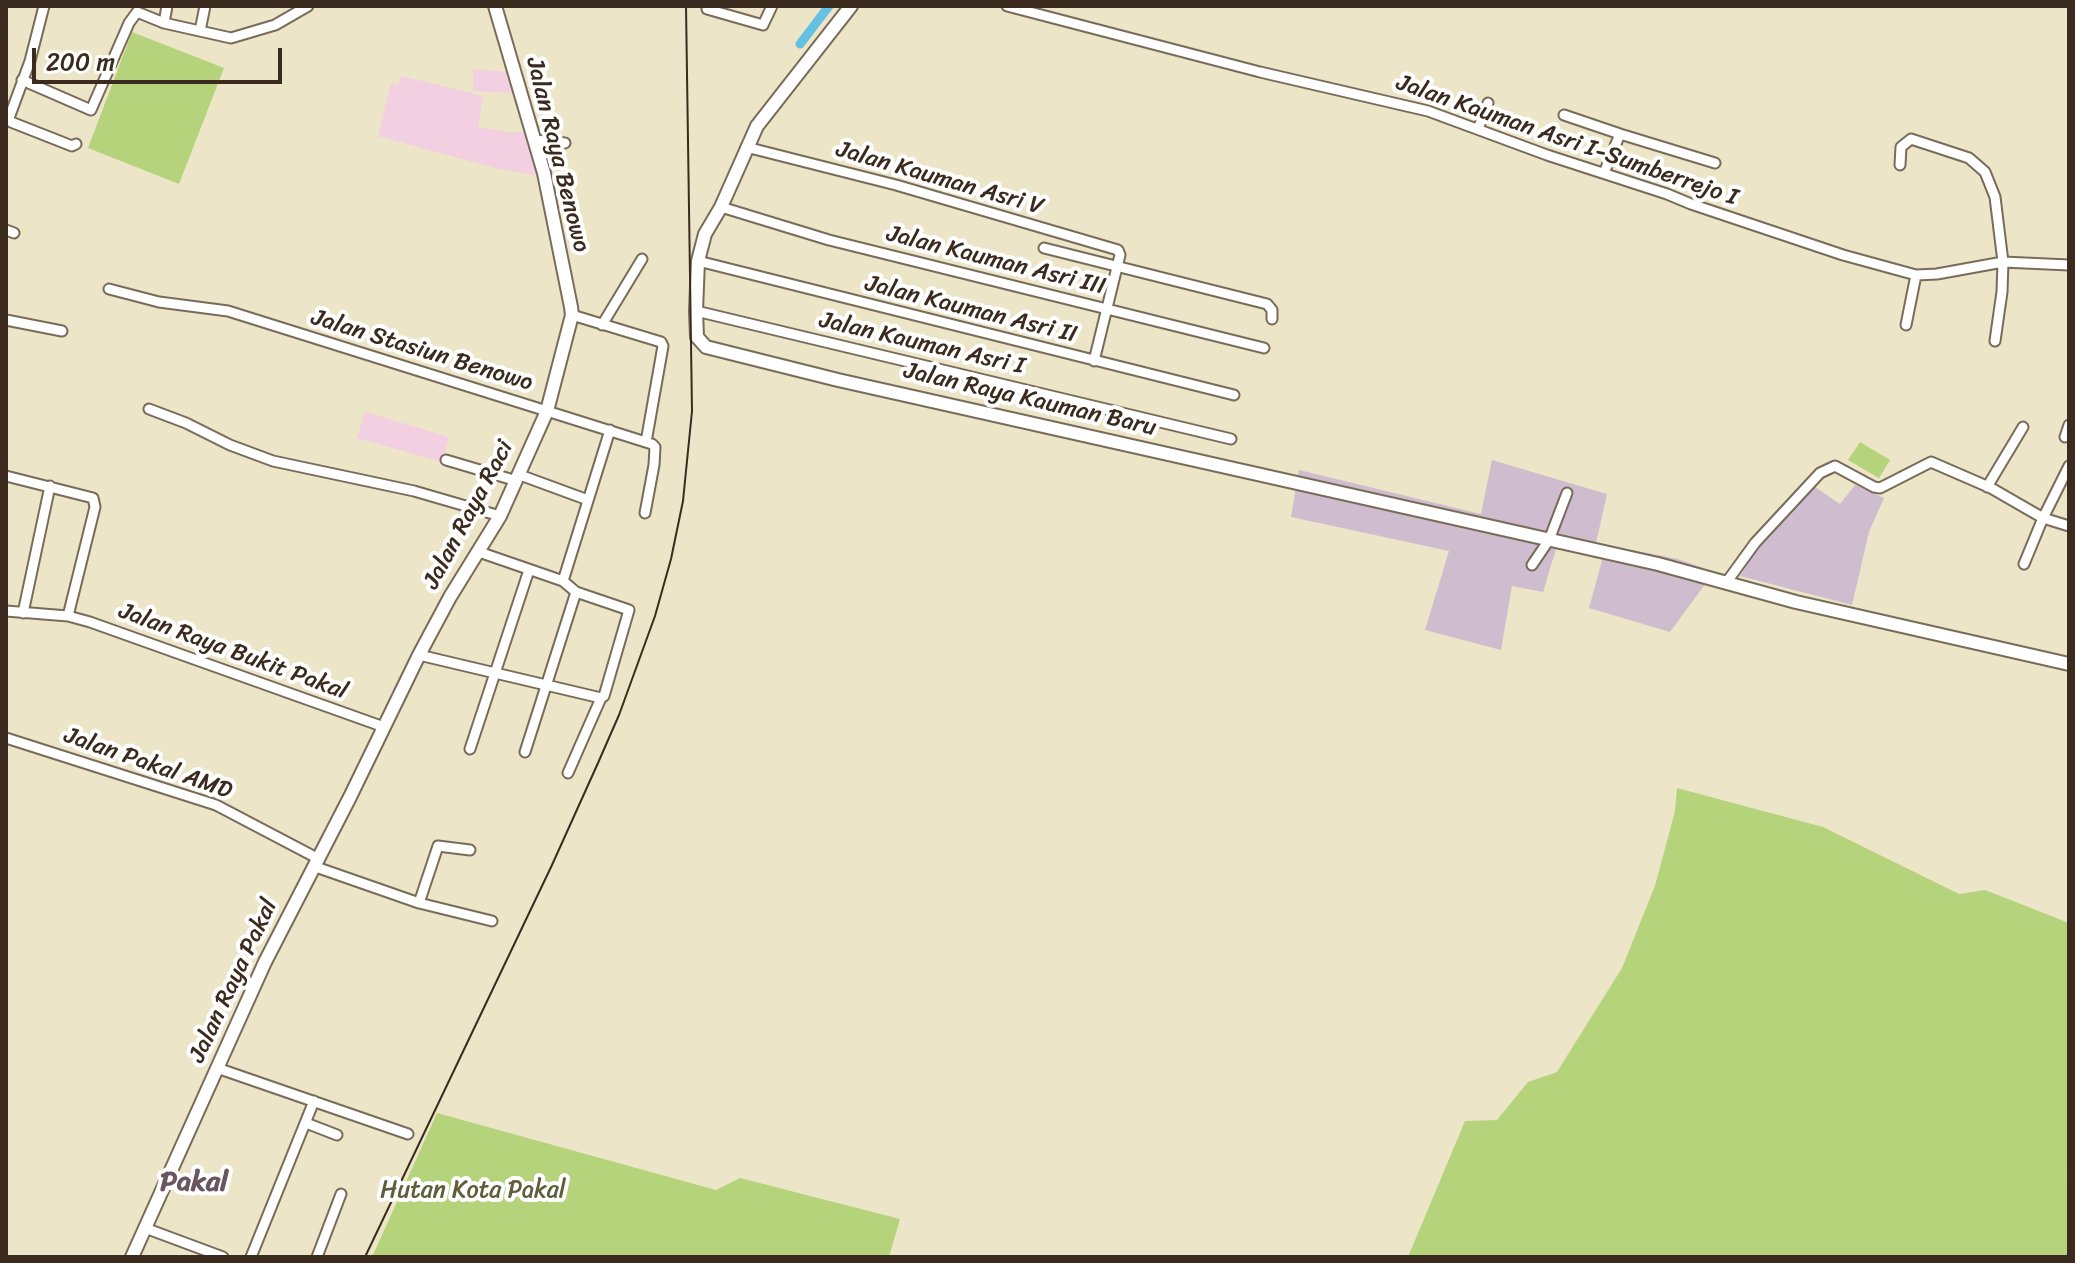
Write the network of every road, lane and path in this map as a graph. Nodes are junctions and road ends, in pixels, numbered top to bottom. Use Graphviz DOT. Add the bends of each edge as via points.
graph roads {
  1 [pos="44,6"];
  2 [pos="167,6"];
  3 [pos="205,6"];
  4 [pos="308,6"];
  5 [pos="495,6"];
  6 [pos="772,6"];
  7 [pos="850,6"];
  8 [pos="1007,6"];
  9 [pos="707,9"];
  10 [pos="164,23"];
  11 [pos="200,31"];
  12 [pos="22,80"];
  13 [pos="1488,103"];
  14 [pos="1564,115"];
  15 [pos="1478,129"];
  16 [pos="1620,134"];
  17 [pos="534,140"];
  18 [pos="565,143"];
  19 [pos="76,144"];
  20 [pos="746,147"];
  21 [pos="1715,163"];
  22 [pos="1900,165"];
  23 [pos="1604,173"];
  24 [pos="721,207"];
  25 [pos="1044,248"];
  26 [pos="642,259"];
  27 [pos="698,261"];
  28 [pos="2003,262"];
  29 [pos="2069,265"];
  30 [pos="1117,266"];
  31 [pos="1916,275"];
  32 [pos="109,289"];
  33 [pos="1106,310"];
  34 [pos="696,311"];
  35 [pos="572,315"];
  36 [pos="1272,319"];
  37 [pos="6,320"];
  38 [pos="602,325"];
  39 [pos="1906,325"];
  40 [pos="62,331"];
  41 [pos="1995,341"];
  42 [pos="1264,348"];
  43 [pos="1094,361"];
  44 [pos="1234,395"];
  45 [pos="149,409"];
  46 [pos="547,411"];
  47 [pos="2069,425"];
  48 [pos="2023,427"];
  49 [pos="610,430"];
  50 [pos="2065,437"];
  51 [pos="1231,439"];
  52 [pos="646,442"];
  53 [pos="446,460"];
  54 [pos="2069,466"];
  55 [pos="6,476"];
  56 [pos="518,478"];
  57 [pos="50,486"];
  58 [pos="1987,487"];
  59 [pos="1567,493"];
  60 [pos="588,500"];
  61 [pos="645,513"];
  62 [pos="500,516"];
  63 [pos="2043,518"];
  64 [pos="2069,526"];
  65 [pos="1549,540"];
  66 [pos="479,552"];
  67 [pos="2024,564"];
  68 [pos="1532,565"];
  69 [pos="529,570"];
  70 [pos="563,581"];
  71 [pos="1726,583"];
  72 [pos="576,592"];
  73 [pos="6,611"];
  74 [pos="23,613"];
  75 [pos="68,616"];
  76 [pos="419,655"];
  77 [pos="2069,664"];
  78 [pos="494,673"];
  79 [pos="546,686"];
  80 [pos="601,698"];
  81 [pos="384,727"];
  82 [pos="6,738"];
  83 [pos="470,749"];
  84 [pos="525,752"];
  85 [pos="568,773"];
  86 [pos="470,850"];
  87 [pos="315,862"];
  88 [pos="419,903"];
  89 [pos="492,921"];
  90 [pos="217,1068"];
  91 [pos="314,1101"];
  92 [pos="306,1123"];
  93 [pos="408,1134"];
  94 [pos="337,1135"];
  95 [pos="341,1194"];
  96 [pos="145,1228"];
  97 [pos="132,1257"];
  98 [pos="223,1257"];
  99 [pos="251,1257"];
  100 [pos="317,1257"];
  1 -- 12 [label="street"];
  2 -- 10 [label="street"];
  3 -- 11 [label="street"];
  4 -- 11 [label="street" via="275,25 231,38"];
  5 -- 17 [label="street, Jalan Raya Benowo"];
  6 -- 9 [label="street" via="763,25"];
  7 -- 20 [label="street, Jalan Raya Kauman Baru"];
  8 -- 15 [label="street, Jalan Kauman Asri I-Sumberrejo I" via="1428,111"];
  10 -- 11 [label="street"];
  10 -- 12 [label="street" via="137,12 91,110"];
  12 -- 19 [label="street" via="11,122"];
  13 -- 15 [label="street"];
  14 -- 16 [label="street"];
  15 -- 23 [label="street, Jalan Kauman Asri I-Sumberrejo I"];
  16 -- 21 [label="street"];
  16 -- 23 [label="street"];
  17 -- 18 [label="street"];
  17 -- 35 [label="street, Jalan Raya Benowo"];
  20 -- 24 [label="street, Jalan Raya Kauman Baru"];
  20 -- 30 [label="street, Jalan Kauman Asri V" via="1118,250"];
  22 -- 28 [label="street" via="1901,147 1911,139 1980,166 1995,197"];
  23 -- 31 [label="street, Jalan Kauman Asri I-Sumberrejo I"];
  24 -- 27 [label="street, Jalan Raya Kauman Baru" via="705,234"];
  24 -- 33 [label="street, Jalan Kauman Asri III"];
  25 -- 30 [label="street"];
  26 -- 38 [label="street"];
  27 -- 34 [label="street, Jalan Raya Kauman Baru"];
  27 -- 43 [label="street, Jalan Kauman Asri II"];
  28 -- 29 [label="street, Jalan Kauman Asri I-Sumberrejo I"];
  28 -- 31 [label="street, Jalan Kauman Asri I-Sumberrejo I"];
  28 -- 41 [label="street"];
  30 -- 33 [label="street"];
  30 -- 36 [label="street" via="1267,304"];
  31 -- 39 [label="street"];
  32 -- 46 [label="street, Jalan Stasiun Benowo" via="228,311"];
  33 -- 42 [label="street, Jalan Kauman Asri III"];
  33 -- 43 [label="street"];
  34 -- 51 [label="street, Jalan Kauman Asri I"];
  34 -- 65 [label="street, Jalan Raya Kauman Baru" via="697,337 717,351"];
  35 -- 38 [label="street"];
  35 -- 46 [label="street, Jalan Raya Raci"];
  37 -- 40 [label="street"];
  38 -- 52 [label="street" via="663,346"];
  43 -- 44 [label="street, Jalan Kauman Asri II"];
  45 -- 62 [label="street" via="273,461"];
  46 -- 49 [label="street, Jalan Stasiun Benowo"];
  46 -- 56 [label="street, Jalan Raya Raci"];
  47 -- 50 [label="street"];
  48 -- 58 [label="street"];
  49 -- 52 [label="street, Jalan Stasiun Benowo"];
  49 -- 60 [label="street"];
  52 -- 61 [label="street" via="655,447"];
  53 -- 56 [label="street"];
  54 -- 63 [label="street"];
  55 -- 57 [label="street"];
  56 -- 60 [label="street"];
  56 -- 62 [label="street, Jalan Raya Raci"];
  57 -- 74 [label="street"];
  57 -- 75 [label="street" via="90,496 94,502"];
  58 -- 63 [label="street"];
  58 -- 71 [label="street" via="1930,462 1880,488 1840,467 1828,468 1755,543"];
  59 -- 65 [label="street"];
  60 -- 70 [label="street"];
  62 -- 66 [label="street, Jalan Raya Raci"];
  63 -- 64 [label="street"];
  63 -- 67 [label="street"];
  65 -- 68 [label="street"];
  65 -- 71 [label="street, Jalan Raya Kauman Baru"];
  66 -- 69 [label="street"];
  66 -- 76 [label="street, Jalan Raya Raci"];
  69 -- 70 [label="street"];
  69 -- 78 [label="street"];
  70 -- 72 [label="street"];
  71 -- 77 [label="street, Jalan Raya Kauman Baru"];
  72 -- 79 [label="street"];
  72 -- 80 [label="street" via="630,611"];
  73 -- 74 [label="street, Jalan Raya Bukit Pakal"];
  74 -- 75 [label="street, Jalan Raya Bukit Pakal"];
  75 -- 81 [label="street, Jalan Raya Bukit Pakal"];
  76 -- 78 [label="street"];
  76 -- 81 [label="street, Jalan Raya Raci"];
  78 -- 79 [label="street"];
  78 -- 83 [label="street"];
  79 -- 80 [label="street"];
  79 -- 84 [label="street"];
  80 -- 85 [label="street"];
  81 -- 87 [label="street, Jalan Raya Pakal"];
  82 -- 87 [label="street, Jalan Pakal AMD" via="216,805"];
  86 -- 88 [label="street" via="438,846"];
  87 -- 88 [label="street, Jalan Pakal AMD"];
  87 -- 90 [label="street, Jalan Raya Pakal"];
  88 -- 89 [label="street, Jalan Pakal AMD"];
  90 -- 91 [label="street"];
  90 -- 96 [label="street, Jalan Raya Pakal"];
  91 -- 92 [label="street"];
  91 -- 93 [label="street"];
  92 -- 94 [label="street"];
  92 -- 99 [label="street"];
  95 -- 100 [label="street"];
  96 -- 97 [label="street, Jalan Raya Pakal"];
  96 -- 98 [label="street"];
}
